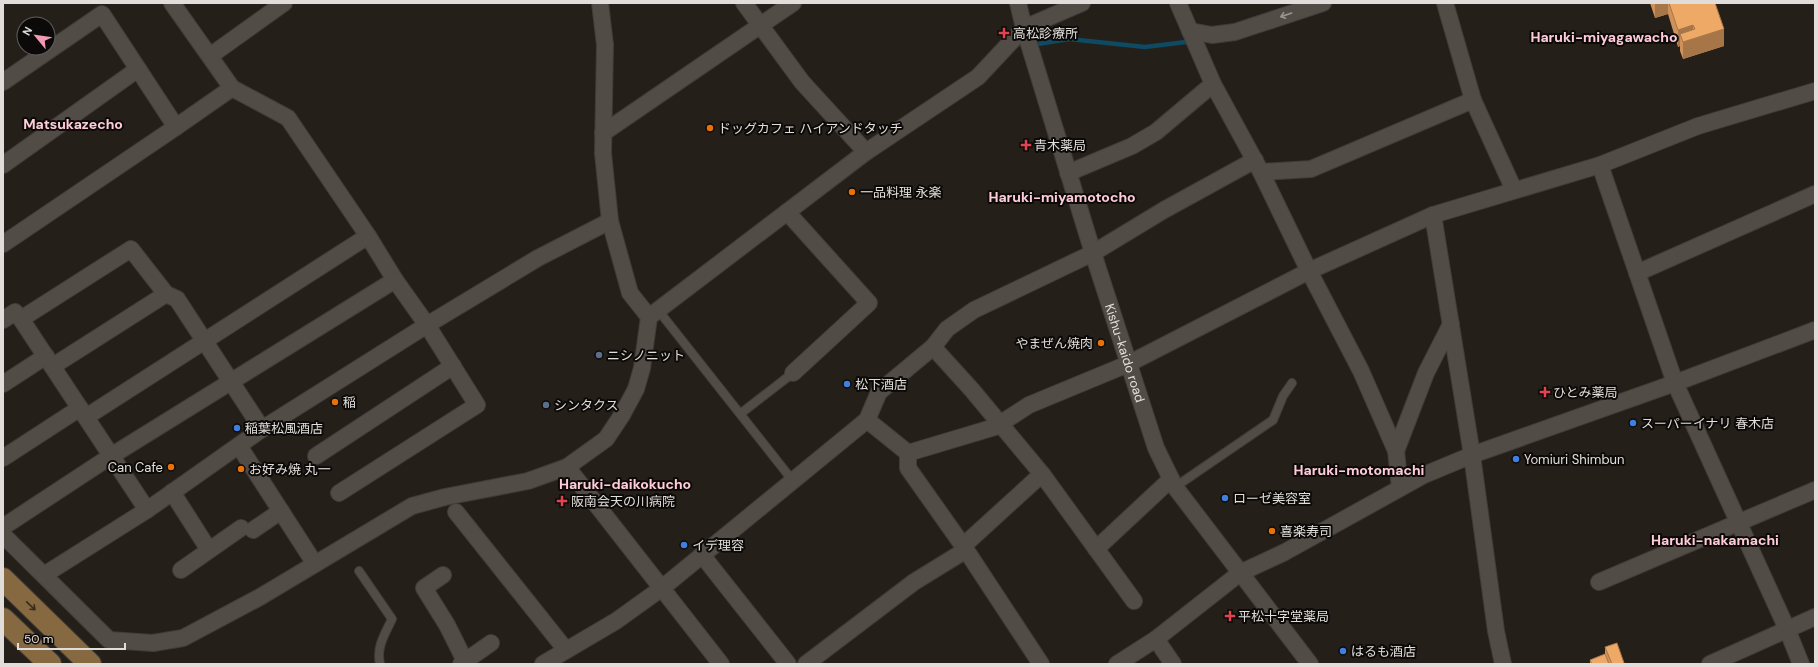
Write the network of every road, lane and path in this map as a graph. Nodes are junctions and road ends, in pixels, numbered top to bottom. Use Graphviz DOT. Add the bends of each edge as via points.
graph roads {
  1 [pos="284,3"];
  2 [pos="600,3"];
  3 [pos="744,3"];
  4 [pos="793,3"];
  5 [pos="1018,3"];
  6 [pos="1082,3"];
  7 [pos="1178,3"];
  8 [pos="1323,3"];
  9 [pos="1445,3"];
  10 [pos="179,6"];
  11 [pos="760,25"];
  12 [pos="1024,28"];
  13 [pos="1190,31"];
  14 [pos="210,56"];
  15 [pos="138,69"];
  16 [pos="3,82"];
  17 [pos="1213,84"];
  18 [pos="232,88"];
  19 [pos="1815,91"];
  20 [pos="1473,100"];
  21 [pos="176,127"];
  22 [pos="603,132"];
  23 [pos="866,152"];
  24 [pos="3,165"];
  25 [pos="1600,165"];
  26 [pos="1258,166"];
  27 [pos="1068,173"];
  28 [pos="1514,190"];
  29 [pos="1815,194"];
  30 [pos="787,212"];
  31 [pos="1433,215"];
  32 [pos="610,221"];
  33 [pos="368,236"];
  34 [pos="3,244"];
  35 [pos="1092,253"];
  36 [pos="1309,272"];
  37 [pos="1637,273"];
  38 [pos="394,280"];
  39 [pos="166,294"];
  40 [pos="653,314"];
  41 [pos="22,319"];
  42 [pos="3,320"];
  43 [pos="1451,324"];
  44 [pos="427,325"];
  45 [pos="1815,330"];
  46 [pos="205,340"];
  47 [pos="933,347"];
  48 [pos="49,361"];
  49 [pos="1128,364"];
  50 [pos="453,366"];
  51 [pos="794,373"];
  52 [pos="232,382"];
  53 [pos="1292,383"];
  54 [pos="1675,383"];
  55 [pos="3,384"];
  56 [pos="83,412"];
  57 [pos="740,414"];
  58 [pos="867,420"];
  59 [pos="1001,425"];
  60 [pos="262,430"];
  61 [pos="239,446"];
  62 [pos="1396,450"];
  63 [pos="908,453"];
  64 [pos="1472,455"];
  65 [pos="111,456"];
  66 [pos="316,456"];
  67 [pos="3,458"];
  68 [pos="567,467"];
  69 [pos="1042,474"];
  70 [pos="793,481"];
  71 [pos="1173,483"];
  72 [pos="1400,488"];
  73 [pos="1815,490"];
  74 [pos="172,492"];
  75 [pos="339,493"];
  76 [pos="147,510"];
  77 [pos="281,511"];
  78 [pos="456,512"];
  79 [pos="1739,522"];
  80 [pos="3,527"];
  81 [pos="3,535"];
  82 [pos="965,548"];
  83 [pos="1096,548"];
  84 [pos="209,550"];
  85 [pos="702,555"];
  86 [pos="315,564"];
  87 [pos="181,570"];
  88 [pos="359,571"];
  89 [pos="1240,573"];
  90 [pos="44,575"];
  91 [pos="443,575"];
  92 [pos="3,579"];
  93 [pos="1599,582"];
  94 [pos="662,588"];
  95 [pos="1134,601"];
  96 [pos="1815,617"];
  97 [pos="3,619"];
  98 [pos="1787,629"];
  99 [pos="1156,639"];
  100 [pos="491,643"];
  101 [pos="566,650"];
  102 [pos="463,663"];
  103 [pos="50,664"];
  104 [pos="90,664"];
  105 [pos="380,664"];
  106 [pos="543,664"];
  107 [pos="721,664"];
  108 [pos="788,664"];
  109 [pos="806,664"];
  110 [pos="1041,664"];
  111 [pos="1117,664"];
  112 [pos="1173,664"];
  113 [pos="1310,664"];
  114 [pos="1503,664"];
  115 [pos="1710,664"];
  116 [pos="1802,664"];
  1 -- 14 [label="street"];
  2 -- 22 [label="street" via="605,45"];
  3 -- 11 [label="street"];
  4 -- 11 [label="street"];
  5 -- 12 [label="street, Kishu-kaido road"];
  6 -- 12 [label="street"];
  7 -- 13 [label="street"];
  8 -- 13 [label="street, one-way" via="1235,32 1212,35"];
  9 -- 20 [label="street"];
  10 -- 14 [label="street"];
  11 -- 22 [label="street"];
  11 -- 23 [label="street" via="802,82"];
  12 -- 23 [label="street" via="978,77"];
  12 -- 27 [label="street, Kishu-kaido road"];
  13 -- 17 [label="street"];
  14 -- 18 [label="street"];
  15 -- 16 [label="street" via="102,14"];
  15 -- 21 [label="street"];
  15 -- 24 [label="street"];
  17 -- 26 [label="street"];
  17 -- 27 [label="street" via="1150,135 1132,146"];
  18 -- 21 [label="street"];
  18 -- 33 [label="street" via="288,118"];
  19 -- 25 [label="street" via="1698,126"];
  20 -- 26 [label="street" via="1311,169"];
  20 -- 28 [label="street"];
  21 -- 34 [label="street"];
  22 -- 32 [label="street"];
  23 -- 30 [label="street"];
  25 -- 28 [label="street"];
  25 -- 37 [label="street"];
  26 -- 35 [label="street" via="1164,210"];
  26 -- 36 [label="street"];
  27 -- 35 [label="street, Kishu-kaido road"];
  28 -- 31 [label="street"];
  29 -- 37 [label="street"];
  30 -- 40 [label="street"];
  30 -- 51 [label="street" via="869,303"];
  31 -- 36 [label="street"];
  31 -- 43 [label="street"];
  32 -- 40 [label="street" via="630,293"];
  32 -- 44 [label="street" via="538,258"];
  33 -- 38 [label="street"];
  33 -- 46 [label="street"];
  35 -- 47 [label="street" via="974,310 947,329"];
  35 -- 49 [label="street, Kishu-kaido road"];
  36 -- 49 [label="street"];
  36 -- 62 [label="street" via="1361,371"];
  37 -- 54 [label="street"];
  38 -- 44 [label="street"];
  38 -- 52 [label="street"];
  39 -- 41 [label="street" via="131,249"];
  39 -- 46 [label="street" via="177,299"];
  39 -- 48 [label="street"];
  40 -- 57 [label="lane"];
  40 -- 68 [label="street" via="636,389 622,415 606,439"];
  41 -- 42 [label="street" via="15,312"];
  41 -- 48 [label="street"];
  43 -- 62 [label="street" via="1426,373"];
  43 -- 64 [label="street"];
  44 -- 50 [label="street"];
  44 -- 60 [label="street"];
  45 -- 54 [label="street"];
  46 -- 52 [label="street"];
  46 -- 56 [label="street"];
  47 -- 58 [label="street" via="879,392"];
  47 -- 59 [label="street"];
  48 -- 55 [label="street"];
  48 -- 56 [label="street"];
  49 -- 59 [label="street" via="1029,405"];
  49 -- 71 [label="street, Kishu-kaido road" via="1156,448"];
  50 -- 66 [label="street"];
  50 -- 75 [label="street" via="477,405"];
  51 -- 57 [label="lane"];
  52 -- 60 [label="street"];
  52 -- 65 [label="street"];
  53 -- 71 [label="lane" via="1273,420"];
  54 -- 64 [label="street"];
  54 -- 79 [label="street"];
  56 -- 65 [label="street"];
  56 -- 67 [label="street"];
  57 -- 70 [label="lane"];
  58 -- 63 [label="street"];
  58 -- 70 [label="street"];
  59 -- 63 [label="street"];
  59 -- 69 [label="street"];
  60 -- 61 [label="street"];
  61 -- 74 [label="street"];
  61 -- 77 [label="street"];
  62 -- 72 [label="street"];
  63 -- 82 [label="street" via="908,468"];
  64 -- 72 [label="street"];
  64 -- 114 [label="street" via="1496,631"];
  65 -- 76 [label="street"];
  65 -- 80 [label="street"];
  68 -- 86 [label="street" via="528,481 412,506"];
  68 -- 94 [label="street"];
  69 -- 82 [label="street"];
  69 -- 83 [label="street"];
  70 -- 85 [label="street"];
  71 -- 83 [label="street"];
  71 -- 89 [label="street, Kishu-kaido road"];
  72 -- 89 [label="street" via="1285,552"];
  73 -- 79 [label="street"];
  74 -- 76 [label="street"];
  74 -- 84 [label="street"];
  76 -- 90 [label="street"];
  77 -- 84 [label="street"];
  77 -- 86 [label="street"];
  78 -- 101 [label="street"];
  79 -- 93 [label="street"];
  79 -- 98 [label="street"];
  81 -- 90 [label="street"];
  82 -- 109 [label="street" via="914,582"];
  82 -- 110 [label="street"];
  83 -- 95 [label="street"];
  84 -- 87 [label="street"];
  85 -- 94 [label="street"];
  85 -- 108 [label="street"];
  86 -- 90 [label="street" via="183,638 153,643 109,640"];
  88 -- 105 [label="lane" via="392,619 379,646"];
  89 -- 99 [label="street"];
  89 -- 113 [label="street, Kishu-kaido road"];
  91 -- 102 [label="street" via="424,588 447,625"];
  92 -- 104 [label="main road, one-way"];
  94 -- 101 [label="street" via="616,621"];
  94 -- 107 [label="street"];
  96 -- 98 [label="street"];
  97 -- 103 [label="main road"];
  98 -- 115 [label="street"];
  98 -- 116 [label="street"];
  99 -- 111 [label="street"];
  99 -- 112 [label="street"];
  100 -- 102 [label="street"];
  101 -- 106 [label="street"];
}
